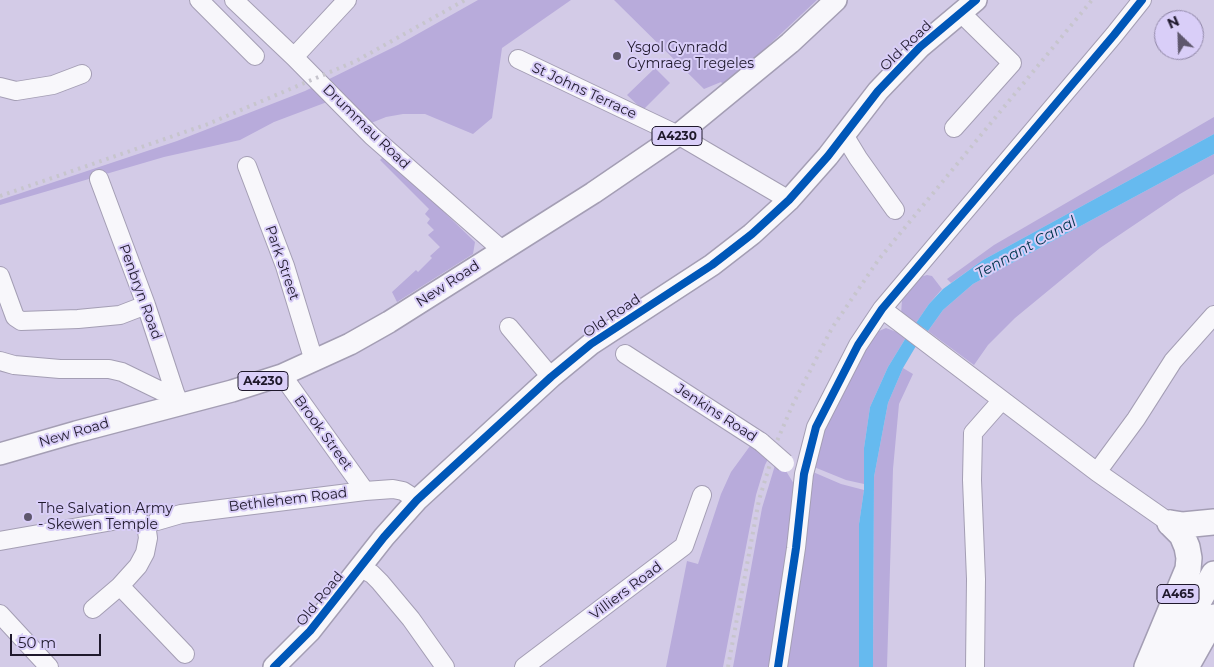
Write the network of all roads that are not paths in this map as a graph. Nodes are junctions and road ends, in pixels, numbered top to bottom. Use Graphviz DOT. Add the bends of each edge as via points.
graph roads {
  1 [pos="199,0"];
  2 [pos="234,0"];
  3 [pos="347,0"];
  4 [pos="836,0"];
  5 [pos="1142,0"];
  6 [pos="968,6"];
  7 [pos="255,56"];
  8 [pos="294,57"];
  9 [pos="518,59"];
  10 [pos="82,74"];
  11 [pos="0,87"];
  12 [pos="954,128"];
  13 [pos="678,135"];
  14 [pos="844,135"];
  15 [pos="247,166"];
  16 [pos="99,179"];
  17 [pos="789,200"];
  18 [pos="895,210"];
  19 [pos="502,250"];
  20 [pos="0,276"];
  21 [pos="146,306"];
  22 [pos="882,309"];
  23 [pos="1214,314"];
  24 [pos="508,327"];
  25 [pos="625,354"];
  26 [pos="0,361"];
  27 [pos="314,361"];
  28 [pos="282,374"];
  29 [pos="551,377"];
  30 [pos="177,400"];
  31 [pos="1002,400"];
  32 [pos="0,454"];
  33 [pos="1097,472"];
  34 [pos="804,474"];
  35 [pos="365,491"];
  36 [pos="702,495"];
  37 [pos="417,500"];
  38 [pos="157,521"];
  39 [pos="1214,522"];
  40 [pos="1170,523"];
  41 [pos="0,541"];
  42 [pos="360,568"];
  43 [pos="1214,574"];
  44 [pos="120,586"];
  45 [pos="93,609"];
  46 [pos="0,614"];
  47 [pos="1214,617"];
  48 [pos="185,654"];
  49 [pos="49,667"];
  50 [pos="274,667"];
  51 [pos="445,667"];
  52 [pos="524,667"];
  53 [pos="778,667"];
  54 [pos="975,667"];
  55 [pos="1147,667"];
  56 [pos="1161,667"];
  57 [pos="1186,667"];
  1 -- 7 [label="street"];
  2 -- 8 [label="street, Drummau Road"];
  3 -- 8 [label="street"];
  4 -- 13 [label="main road, New Road / A4230" via="790,43"];
  5 -- 22 [label="street"];
  6 -- 12 [label="street" via="1012,63"];
  6 -- 14 [label="main road, Old Road" via="914,53 878,91"];
  8 -- 19 [label="street, Drummau Road" via="372,136"];
  9 -- 13 [label="street, St Johns Terrace"];
  10 -- 11 [label="street" via="53,85 16,91"];
  13 -- 17 [label="street, St Johns Terrace"];
  13 -- 19 [label="main road, New Road / A4230"];
  14 -- 17 [label="main road, Old Road"];
  14 -- 18 [label="street"];
  15 -- 27 [label="street, Park Street" via="285,266"];
  16 -- 21 [label="street, Penbryn Road"];
  17 -- 29 [label="main road, Old Road" via="712,265 591,344"];
  19 -- 27 [label="main road, New Road / A4230" via="389,322"];
  20 -- 21 [label="street" via="15,317 21,321 120,315"];
  21 -- 30 [label="street, Penbryn Road"];
  22 -- 31 [label="street"];
  22 -- 34 [label="street" via="858,345 816,427"];
  23 -- 33 [label="street" via="1173,361"];
  24 -- 29 [label="street"];
  25 -- 34 [label="street, Jenkins Road, bridge" via="761,442 785,464"];
  26 -- 30 [label="street" via="14,366 109,369 122,372"];
  27 -- 28 [label="main road, New Road / A4230"];
  28 -- 30 [label="main road, New Road / A4230" via="232,391"];
  28 -- 35 [label="street, Brook Street"];
  29 -- 37 [label="main road, Old Road"];
  30 -- 32 [label="main road, New Road / A4230"];
  31 -- 33 [label="street"];
  31 -- 54 [label="street" via="973,434"];
  33 -- 40 [label="street"];
  34 -- 53 [label="street"];
  35 -- 37 [label="street, Bethlehem Road" via="398,490"];
  35 -- 38 [label="street, Bethlehem Road" via="181,514"];
  36 -- 52 [label="street, Villiers Road" via="684,546"];
  37 -- 42 [label="main road, Old Road"];
  39 -- 40 [label="highway"];
  40 -- 55 [label="highway, A465" via="1182,536 1190,558"];
  41 -- 44 [label="street" via="124,520 139,521 147,531 145,553"];
  42 -- 50 [label="main road, Old Road" via="310,631"];
  42 -- 51 [label="street" via="380,582"];
  43 -- 56 [label="highway, A465"];
  44 -- 45 [label="street"];
  44 -- 48 [label="street"];
  46 -- 49 [label="street"];
  47 -- 57 [label="highway, A465"];
}
